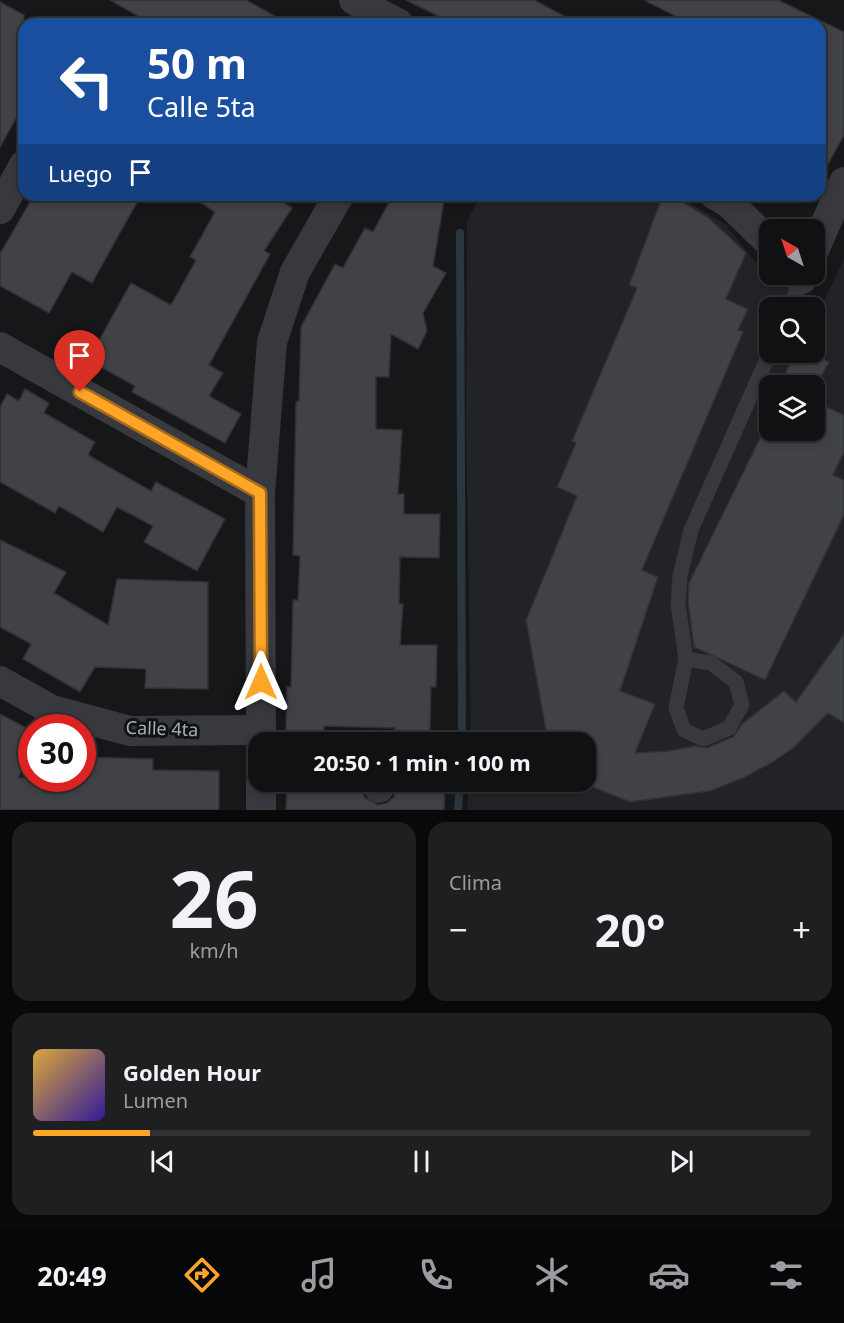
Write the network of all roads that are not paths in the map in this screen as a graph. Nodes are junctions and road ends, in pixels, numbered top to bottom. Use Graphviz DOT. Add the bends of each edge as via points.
graph roads {
  1 [pos="354,0"];
  2 [pos="388,18"];
  3 [pos="18,176"];
  4 [pos="844,182"];
  5 [pos="336,201"];
  6 [pos="727,201"];
  7 [pos="0,208"];
  8 [pos="825,225"];
  9 [pos="759,232"];
  10 [pos="0,347"];
  11 [pos="765,363"];
  12 [pos="260,493"];
  13 [pos="686,659"];
  14 [pos="0,681"];
  15 [pos="261,732"];
  16 [pos="248,736"];
  17 [pos="261,792"];
  18 [pos="261,810"];
  1 -- 2 [label="street"];
  3 -- 7 [label="street"];
  4 -- 8 [label="street"];
  5 -- 12 [label="street" via="295,272 273,342"];
  6 -- 9 [label="street"];
  10 -- 12 [label="street"];
  11 -- 13 [label="lane" via="691,530 678,604"];
  12 -- 15 [label="street"];
  13 -- 13 [label="lane" via="676,708 684,729 704,739 729,728 742,705 736,682 711,663"];
  14 -- 16 [label="street, Calle 4ta" via="52,710 130,731"];
  17 -- 18 [label="street"];
}
